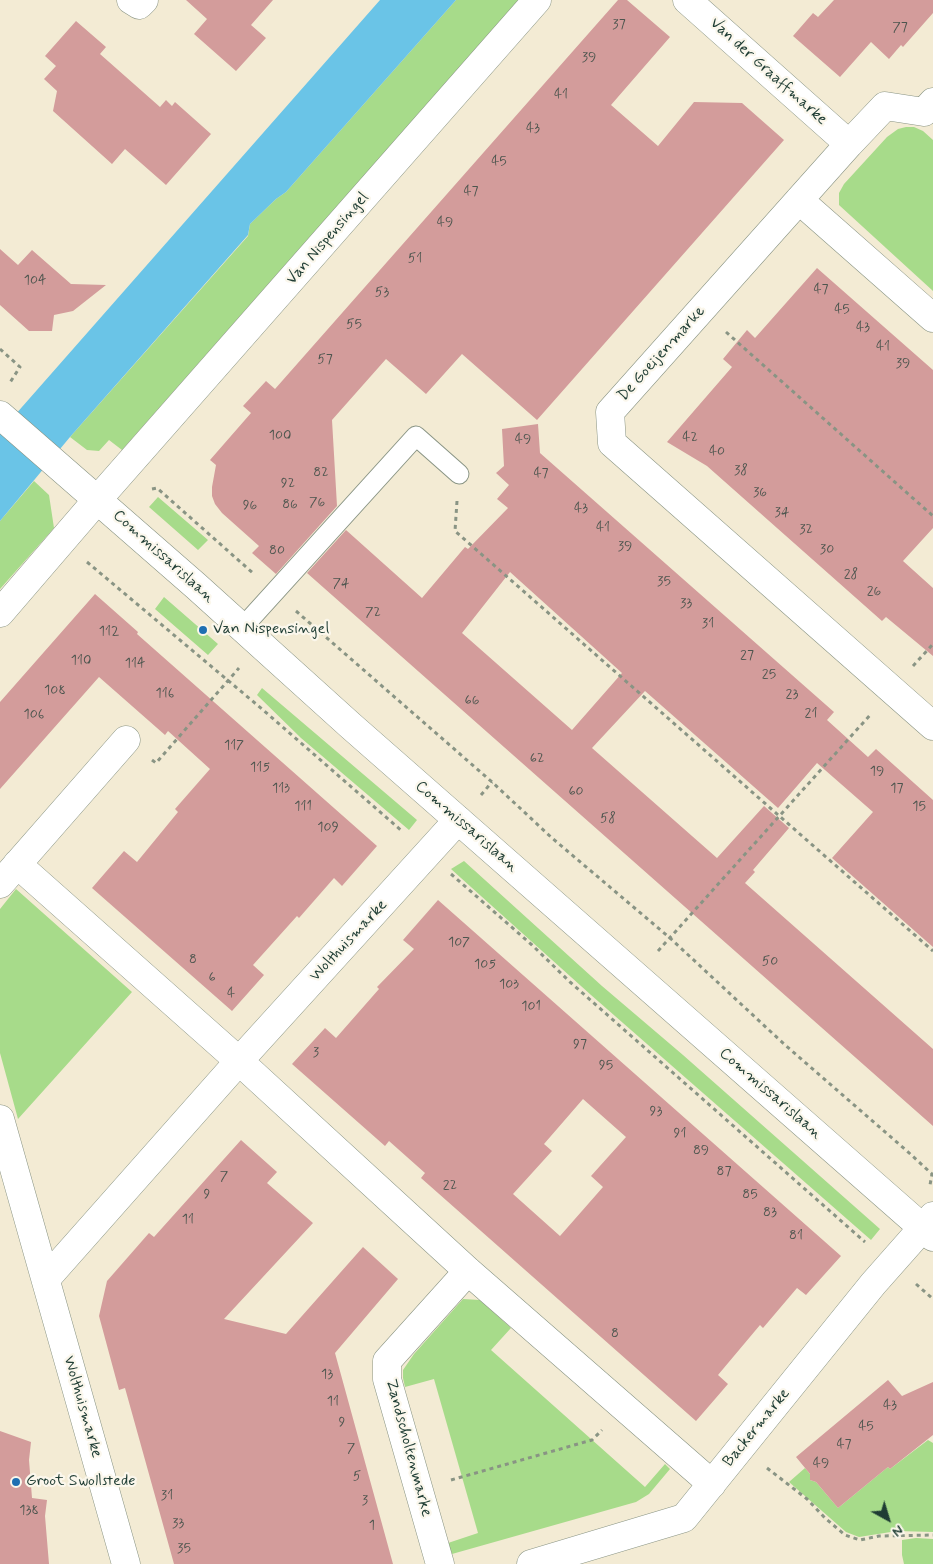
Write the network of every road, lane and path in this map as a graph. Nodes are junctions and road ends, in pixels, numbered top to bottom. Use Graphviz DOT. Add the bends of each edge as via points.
graph roads {
  1 [pos="131,0"];
  2 [pos="144,0"];
  3 [pos="538,0"];
  4 [pos="687,0"];
  5 [pos="930,112"];
  6 [pos="849,144"];
  7 [pos="799,200"];
  8 [pos="701,310"];
  9 [pos="933,318"];
  10 [pos="0,350"];
  11 [pos="2,402"];
  12 [pos="458,474"];
  13 [pos="149,490"];
  14 [pos="98,499"];
  15 [pos="933,516"];
  16 [pos="85,560"];
  17 [pos="275,592"];
  18 [pos="0,613"];
  19 [pos="252,636"];
  20 [pos="228,681"];
  21 [pos="891,691"];
  22 [pos="933,726"];
  23 [pos="126,740"];
  24 [pos="779,816"];
  25 [pos="458,820"];
  26 [pos="429,854"];
  27 [pos="9,874"];
  28 [pos="670,938"];
  29 [pos="933,951"];
  30 [pos="636,976"];
  31 [pos="239,1061"];
  32 [pos="0,1119"];
  33 [pos="930,1227"];
  34 [pos="870,1246"];
  35 [pos="468,1271"];
  36 [pos="46,1280"];
  37 [pos="624,1407"];
  38 [pos="741,1448"];
  39 [pos="712,1484"];
  40 [pos="419,1489"];
  41 [pos="933,1535"];
  42 [pos="126,1564"];
  43 [pos="440,1564"];
  44 [pos="531,1564"];
  1 -- 2 [label="street" via="139,5"];
  3 -- 14 [label="street, Van Nispensingel"];
  4 -- 6 [label="street, Van der Graaffmarke"];
  5 -- 6 [label="street, De Goeijenmarke" via="885,106"];
  6 -- 7 [label="street, De Goeijenmarke"];
  7 -- 8 [label="street, De Goeijenmarke"];
  7 -- 9 [label="street"];
  8 -- 15 [label="path"];
  8 -- 21 [label="street, De Goeijenmarke" via="610,412 612,443"];
  10 -- 11 [label="path" via="20,367"];
  11 -- 14 [label="street, Commissarislaan" via="69,475"];
  12 -- 17 [label="lane" via="416,436"];
  12 -- 24 [label="path" via="455,531"];
  13 -- 17 [label="path" via="157,488"];
  14 -- 18 [label="street, Van Nispensingel"];
  14 -- 19 [label="street, Commissarislaan"];
  16 -- 20 [label="path"];
  17 -- 19 [label="lane"];
  17 -- 28 [label="path" via="552,838"];
  19 -- 20 [label="path"];
  19 -- 25 [label="street, Commissarislaan"];
  20 -- 23 [label="path" via="156,763"];
  20 -- 26 [label="path"];
  21 -- 22 [label="street, De Goeijenmarke"];
  21 -- 24 [label="path"];
  23 -- 27 [label="street"];
  24 -- 28 [label="path"];
  24 -- 29 [label="path"];
  25 -- 26 [label="street, Wolthuismarke"];
  25 -- 30 [label="street, Commissarislaan"];
  26 -- 31 [label="street, Wolthuismarke"];
  26 -- 34 [label="path"];
  27 -- 31 [label="street"];
  28 -- 30 [label="path"];
  28 -- 33 [label="path" via="932,1174"];
  30 -- 33 [label="street, Commissarislaan"];
  31 -- 35 [label="street"];
  31 -- 36 [label="street, Wolthuismarke"];
  32 -- 36 [label="street, Wolthuismarke"];
  33 -- 38 [label="street, Backermarke" via="874,1284"];
  35 -- 37 [label="street"];
  35 -- 40 [label="street, Zandscholtenmarke" via="388,1361 387,1379"];
  36 -- 42 [label="street, Wolthuismarke"];
  37 -- 39 [label="street"];
  37 -- 40 [label="path" via="592,1440"];
  38 -- 39 [label="street, Backermarke"];
  38 -- 41 [label="path" via="807,1499 845,1534 860,1540 879,1536"];
  39 -- 44 [label="street, Backermarke" via="684,1518"];
  40 -- 43 [label="street, Zandscholtenmarke"];
}
